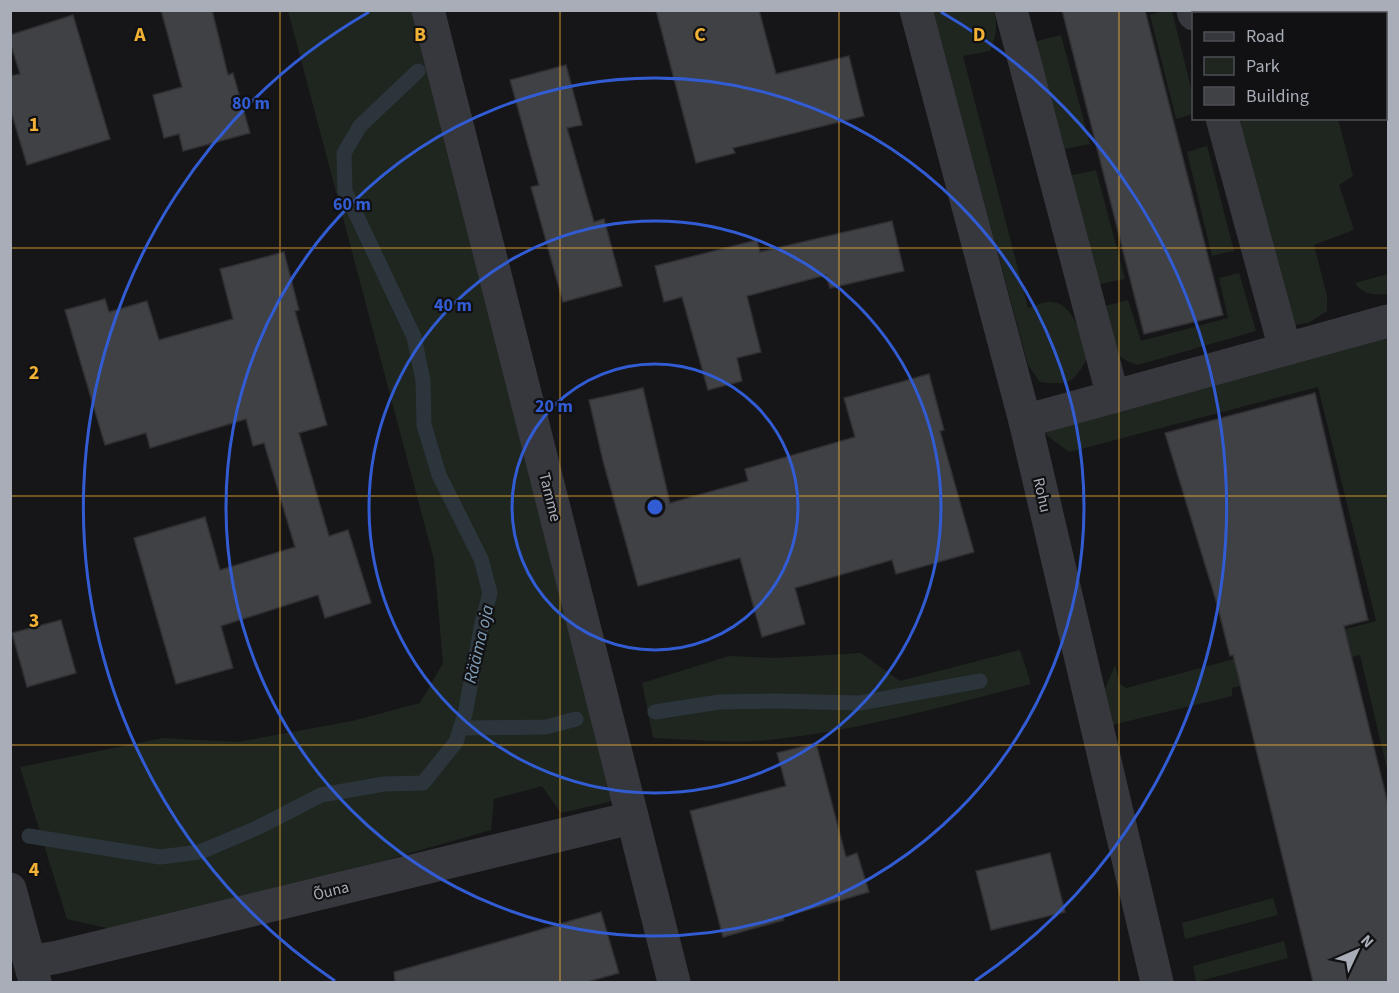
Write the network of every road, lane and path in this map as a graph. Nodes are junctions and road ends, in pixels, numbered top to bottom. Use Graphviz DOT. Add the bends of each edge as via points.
graph roads {
  1 [pos="428,10"];
  2 [pos="916,10"];
  3 [pos="1011,10"];
  4 [pos="1223,120"];
  5 [pos="1389,321"];
  6 [pos="1285,350"];
  7 [pos="1113,397"];
  8 [pos="1025,421"];
  9 [pos="631,818"];
  10 [pos="13,908"];
  11 [pos="32,972"];
  12 [pos="674,982"];
  13 [pos="1157,982"];
  1 -- 9 [label="street, Tamme"];
  2 -- 8 [label="street, Rohu"];
  3 -- 7 [label="street"];
  4 -- 6 [label="street"];
  5 -- 6 [label="street"];
  6 -- 7 [label="street"];
  7 -- 8 [label="street"];
  8 -- 13 [label="street, Rohu"];
  9 -- 11 [label="street, Õuna" via="70,955"];
  9 -- 12 [label="street, Tamme"];
  10 -- 11 [label="street"];
}
